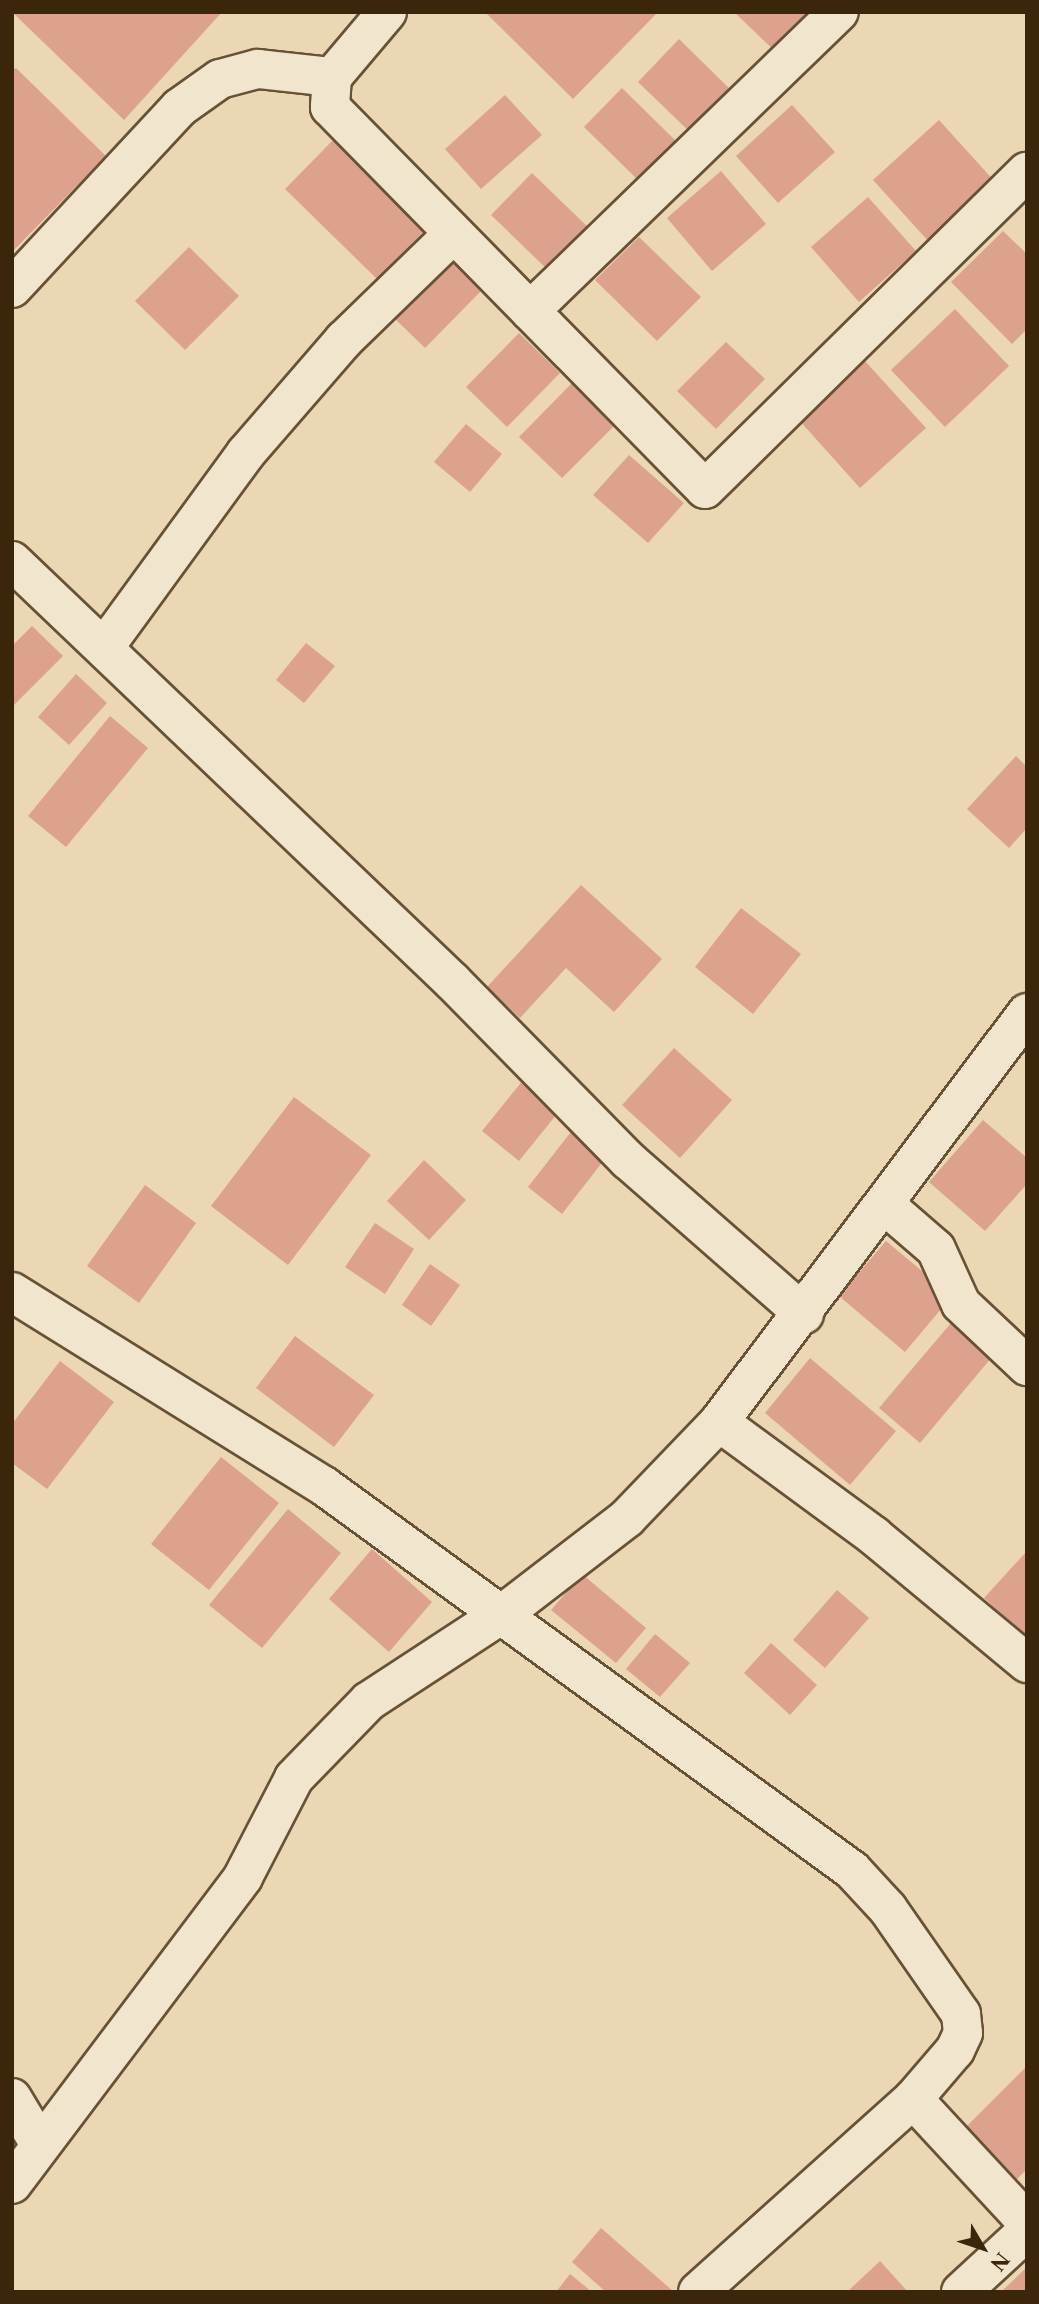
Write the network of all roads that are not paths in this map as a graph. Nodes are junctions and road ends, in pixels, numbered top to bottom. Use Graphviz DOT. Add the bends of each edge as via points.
graph roads {
  1 [pos="387,12"];
  2 [pos="839,12"];
  3 [pos="332,78"];
  4 [pos="1027,172"];
  5 [pos="453,234"];
  6 [pos="12,288"];
  7 [pos="530,311"];
  8 [pos="12,561"];
  9 [pos="106,645"];
  10 [pos="1027,1013"];
  11 [pos="885,1205"];
  12 [pos="12,1292"];
  13 [pos="804,1314"];
  14 [pos="1027,1366"];
  15 [pos="719,1422"];
  16 [pos="505,1612"];
  17 [pos="1027,1663"];
  18 [pos="12,2098"];
  19 [pos="913,2099"];
  20 [pos="38,2143"];
  21 [pos="12,2184"];
  22 [pos="1027,2222"];
  23 [pos="1027,2231"];
  24 [pos="698,2292"];
  25 [pos="961,2292"];
  1 -- 3 [label="street"];
  2 -- 7 [label="street"];
  3 -- 5 [label="street" via="330,107 341,122"];
  3 -- 6 [label="street" via="258,69 220,79 179,108"];
  4 -- 7 [label="street" via="705,489"];
  5 -- 7 [label="street"];
  5 -- 9 [label="street" via="344,340 246,453"];
  8 -- 9 [label="street"];
  9 -- 13 [label="street" via="628,1160"];
  10 -- 11 [label="street"];
  11 -- 13 [label="street"];
  11 -- 14 [label="street" via="936,1249 961,1304"];
  12 -- 16 [label="street" via="324,1486"];
  13 -- 15 [label="street"];
  15 -- 16 [label="street" via="627,1518"];
  15 -- 17 [label="street" via="874,1536"];
  16 -- 19 [label="street" via="811,1835 888,1909 961,2014 963,2033 955,2050"];
  16 -- 20 [label="street" via="369,1701 294,1778 243,1877"];
  18 -- 20 [label="street"];
  19 -- 22 [label="street"];
  19 -- 24 [label="street"];
  20 -- 21 [label="street"];
  23 -- 25 [label="street"];
}
